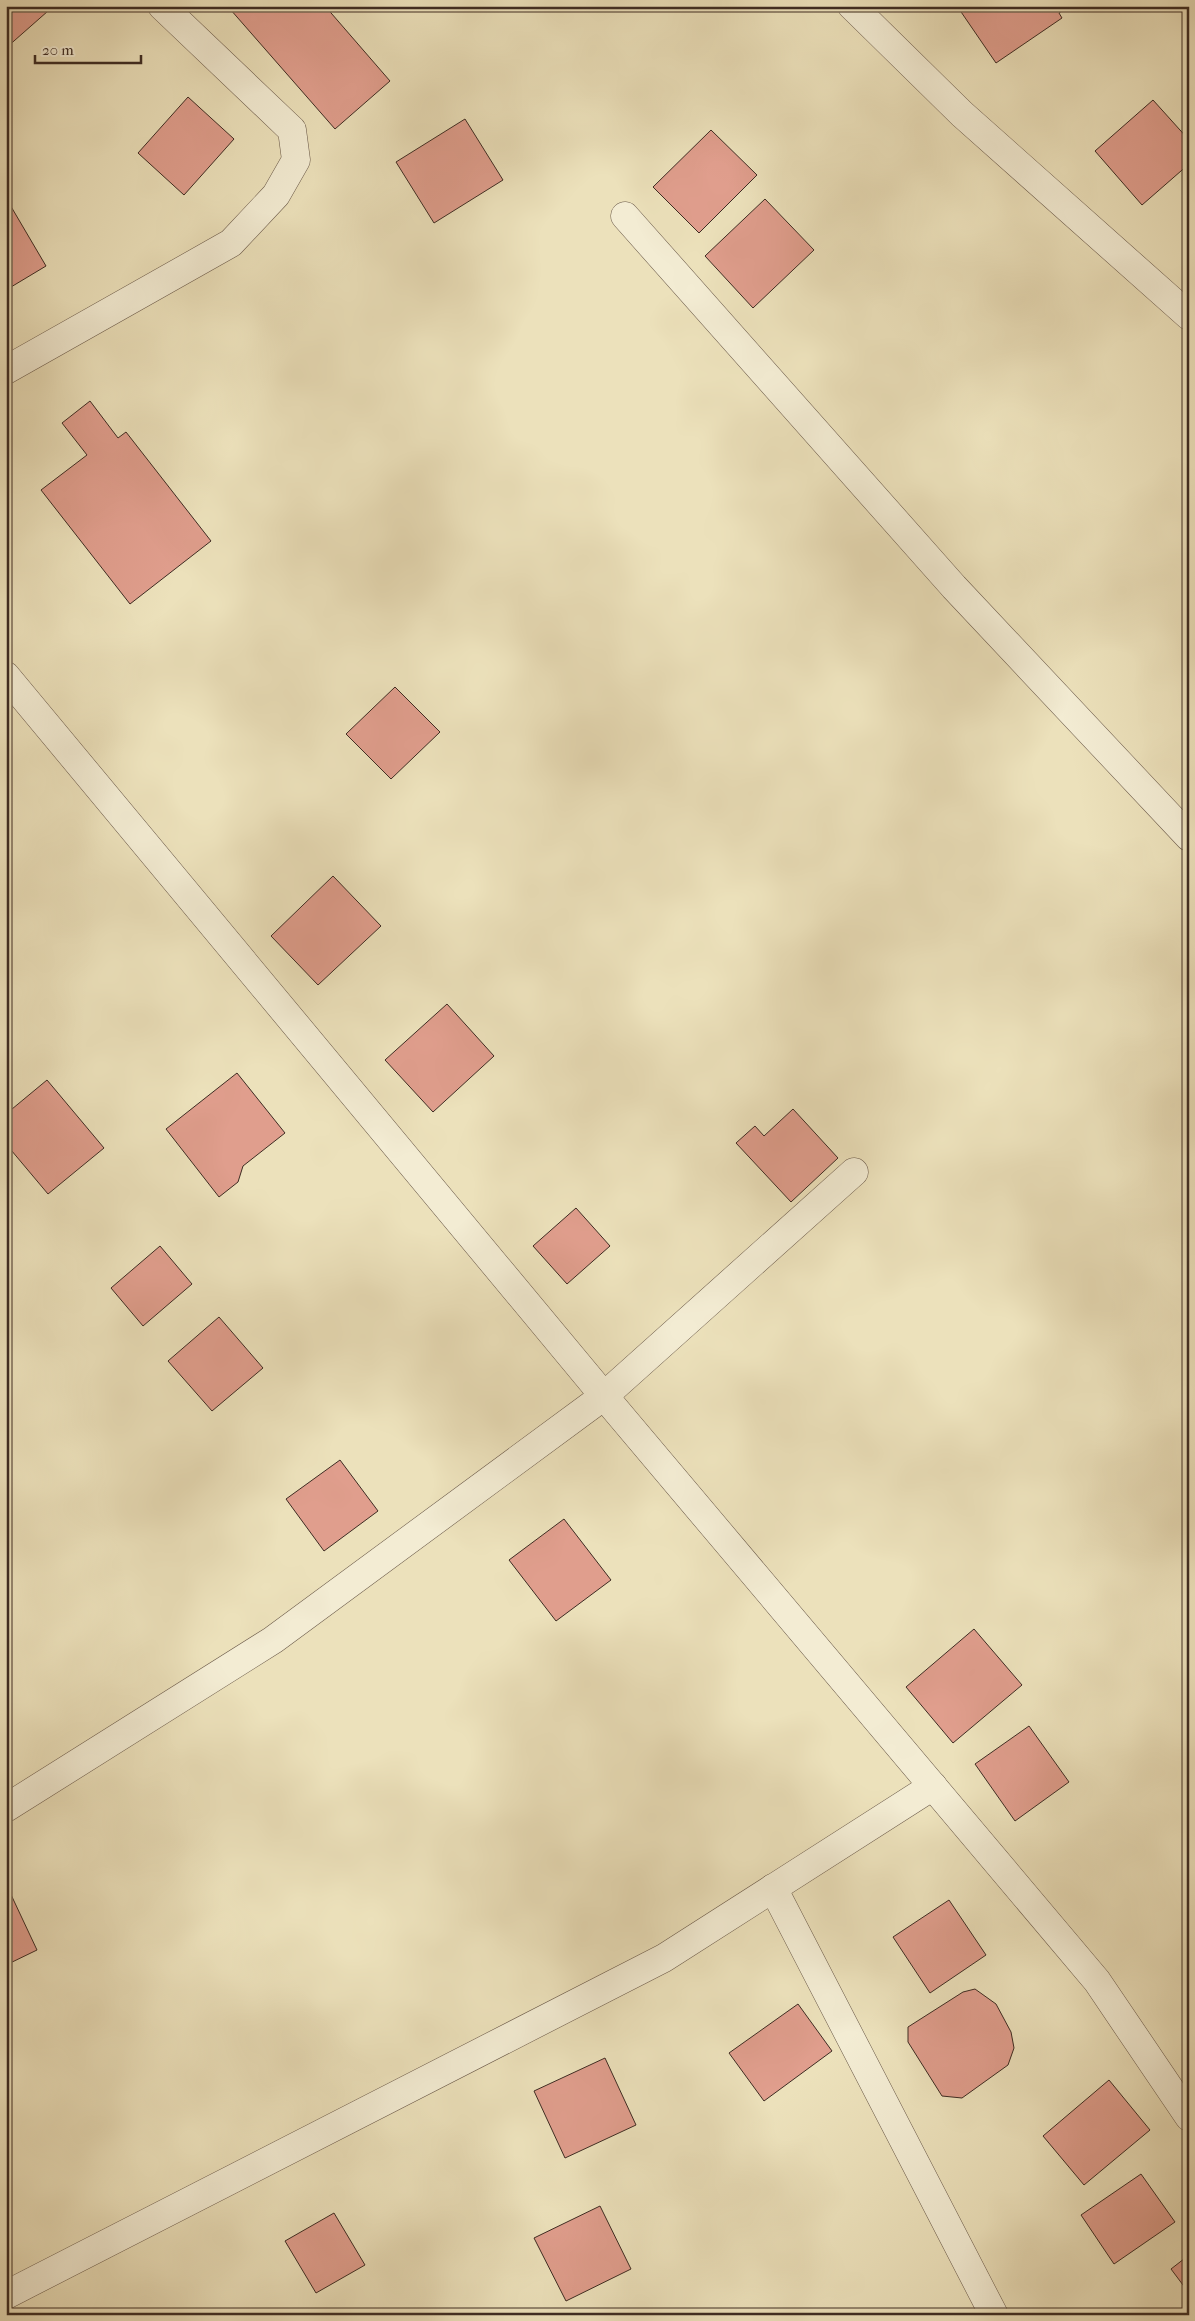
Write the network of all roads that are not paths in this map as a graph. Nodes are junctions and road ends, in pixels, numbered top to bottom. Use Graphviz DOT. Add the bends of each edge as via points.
graph roads {
  1 [pos="162,6"];
  2 [pos="852,6"];
  3 [pos="625,216"];
  4 [pos="1189,316"];
  5 [pos="6,370"];
  6 [pos="6,676"];
  7 [pos="1189,837"];
  8 [pos="854,1172"];
  9 [pos="604,1396"];
  10 [pos="932,1786"];
  11 [pos="6,1808"];
  12 [pos="773,1888"];
  13 [pos="1189,2117"];
  14 [pos="6,2295"];
  15 [pos="994,2315"];
  1 -- 5 [label="street" via="292,130 296,160 276,195 231,243"];
  2 -- 4 [label="street" via="962,114"];
  3 -- 7 [label="street" via="954,587"];
  6 -- 9 [label="street"];
  8 -- 9 [label="street"];
  9 -- 10 [label="street"];
  9 -- 11 [label="street" via="273,1640"];
  10 -- 12 [label="street"];
  10 -- 13 [label="street" via="1097,1981"];
  12 -- 14 [label="street" via="664,1958"];
  12 -- 15 [label="street"];
}
